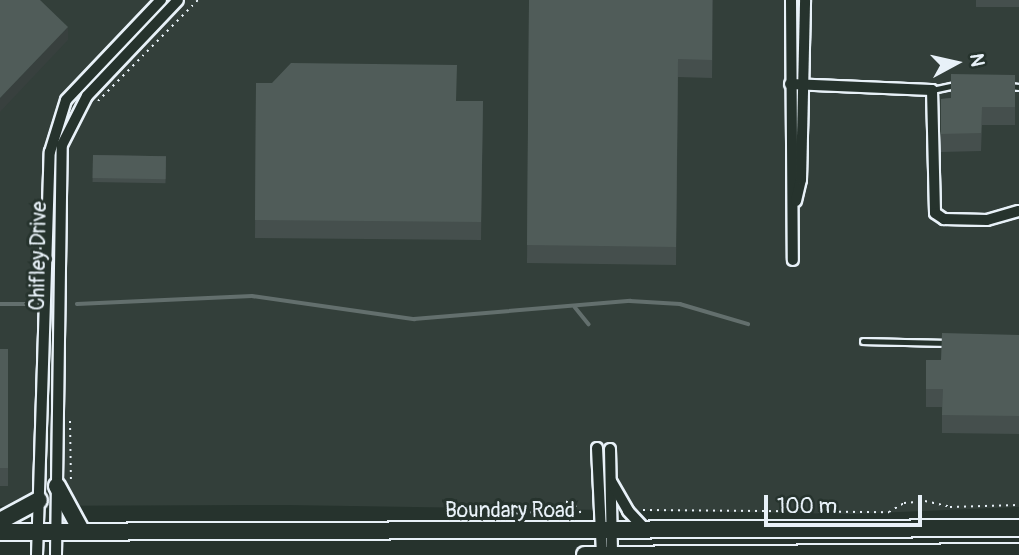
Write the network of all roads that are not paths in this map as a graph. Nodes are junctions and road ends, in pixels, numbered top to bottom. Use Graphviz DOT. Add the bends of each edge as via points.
graph roads {
  1 [pos="161,0"];
  2 [pos="178,0"];
  3 [pos="791,0"];
  4 [pos="805,0"];
  5 [pos="790,84"];
  6 [pos="803,85"];
  7 [pos="969,85"];
  8 [pos="994,86"];
  9 [pos="1019,87"];
  10 [pos="932,90"];
  11 [pos="794,208"];
  12 [pos="1019,211"];
  13 [pos="793,260"];
  14 [pos="863,341"];
  15 [pos="954,343"];
  16 [pos="597,448"];
  17 [pos="610,449"];
  18 [pos="609,478"];
  19 [pos="57,486"];
  20 [pos="38,500"];
  21 [pos="0,521"];
  22 [pos="601,525"];
  23 [pos="1019,528"];
  24 [pos="911,529"];
  25 [pos="646,530"];
  26 [pos="0,532"];
  27 [pos="37,532"];
  28 [pos="56,532"];
  29 [pos="82,532"];
  30 [pos="949,552"];
  31 [pos="1010,553"];
  32 [pos="909,554"];
  33 [pos="37,555"];
  34 [pos="56,555"];
  35 [pos="603,555"];
  1 -- 20 [label="street, Chifley Drive" via="72,93 54,132 47,183"];
  2 -- 19 [label="street, Chifley Drive" via="87,96 62,145"];
  3 -- 5 [label="street"];
  4 -- 6 [label="street"];
  5 -- 6 [label="street"];
  5 -- 11 [label="street" via="789,181"];
  6 -- 10 [label="street"];
  6 -- 11 [label="street" via="801,180"];
  7 -- 10 [label="lane"];
  8 -- 9 [label="lane"];
  10 -- 12 [label="street" via="935,213 944,219 987,220"];
  11 -- 13 [label="street"];
  14 -- 15 [label="lane"];
  16 -- 22 [label="street"];
  17 -- 18 [label="street"];
  18 -- 22 [label="street"];
  18 -- 25 [label="street" via="628,511"];
  19 -- 28 [label="street, Chifley Drive"];
  19 -- 29 [label="main road"];
  20 -- 21 [label="main road"];
  20 -- 27 [label="street, Chifley Drive"];
  22 -- 25 [label="main road, Boundary Road"];
  22 -- 29 [label="main road, Boundary Road"];
  22 -- 35 [label="street"];
  23 -- 24 [label="main road, Boundary Road"];
  24 -- 25 [label="main road, Boundary Road"];
  24 -- 30 [label="main road"];
  24 -- 32 [label="street"];
  26 -- 27 [label="main road, Boundary Road"];
  27 -- 28 [label="main road, Boundary Road"];
  27 -- 33 [label="street, Chifley Drive"];
  28 -- 29 [label="main road, Boundary Road"];
  28 -- 34 [label="street, Chifley Drive"];
  30 -- 31 [label="main road"];
  30 -- 32 [label="main road"];
  32 -- 35 [label="main road"];
}
